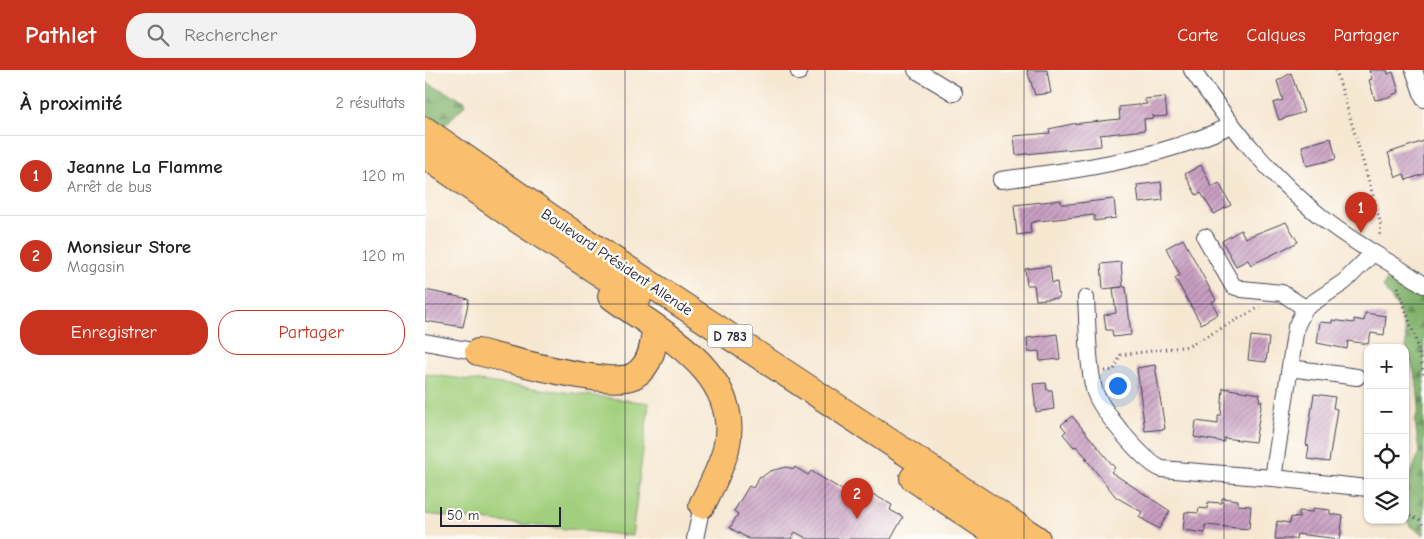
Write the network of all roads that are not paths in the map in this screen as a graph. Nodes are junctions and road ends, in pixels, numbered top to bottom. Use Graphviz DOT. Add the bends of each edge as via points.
graph roads {
  1 [pos="917,70"];
  2 [pos="1192,70"];
  3 [pos="1415,70"];
  4 [pos="954,93"];
  5 [pos="1424,99"];
  6 [pos="1230,125"];
  7 [pos="425,130"];
  8 [pos="425,154"];
  9 [pos="1001,180"];
  10 [pos="518,220"];
  11 [pos="1205,237"];
  12 [pos="1379,257"];
  13 [pos="1424,285"];
  14 [pos="1086,298"];
  15 [pos="1305,308"];
  16 [pos="655,328"];
  17 [pos="425,342"];
  18 [pos="478,352"];
  19 [pos="1291,368"];
  20 [pos="1357,377"];
  21 [pos="1273,478"];
  22 [pos="1364,488"];
  23 [pos="703,505"];
  24 [pos="695,539"];
  25 [pos="1003,539"];
  26 [pos="1037,539"];
  1 -- 4 [label="street"];
  2 -- 6 [label="street"];
  3 -- 5 [label="street"];
  6 -- 9 [label="street" via="1165,150 1109,165"];
  6 -- 12 [label="street" via="1258,159 1297,196 1325,220"];
  7 -- 26 [label="main road, Boulevard Président Allende / D 783" via="573,233"];
  8 -- 10 [label="main road, Boulevard Président Allende / D 783"];
  10 -- 16 [label="main road" via="571,266"];
  10 -- 25 [label="main road, Boulevard Président Allende / D 783"];
  11 -- 15 [label="street" via="1233,286 1273,291 1294,299"];
  12 -- 13 [label="street"];
  12 -- 15 [label="street"];
  14 -- 21 [label="street" via="1094,392 1136,451 1157,467"];
  15 -- 19 [label="street" via="1296,327"];
  16 -- 18 [label="main road" via="651,355 643,369 622,380 586,376"];
  16 -- 23 [label="main road" via="707,370 719,390 727,414 726,450"];
  17 -- 18 [label="street"];
  19 -- 20 [label="street"];
  19 -- 21 [label="street"];
  21 -- 22 [label="street"];
  23 -- 24 [label="street"];
}
